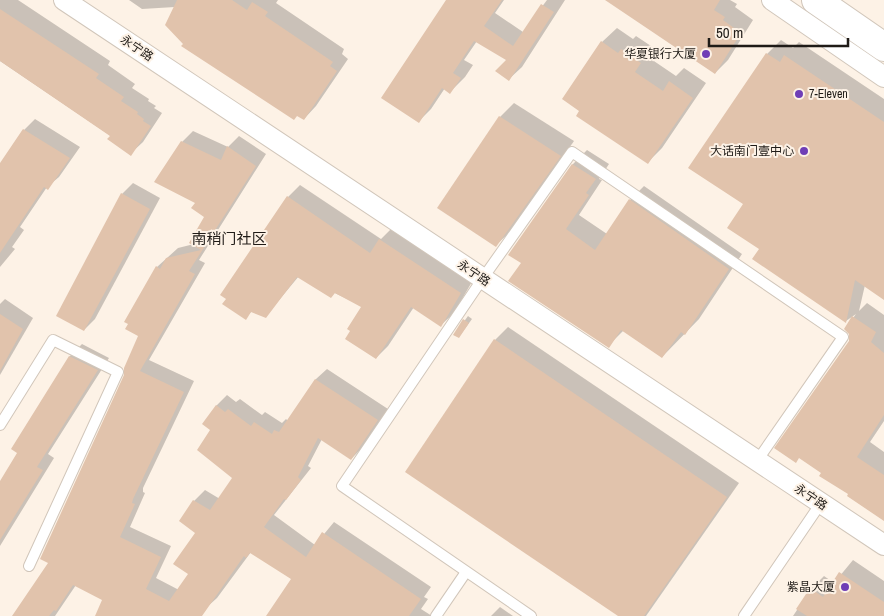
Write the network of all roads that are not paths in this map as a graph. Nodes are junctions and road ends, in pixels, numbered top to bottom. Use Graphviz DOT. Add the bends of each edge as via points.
graph roads {
  1 [pos="64,0"];
  2 [pos="772,0"];
  3 [pos="816,0"];
  4 [pos="884,47"];
  5 [pos="884,77"];
  6 [pos="483,278"];
  7 [pos="0,425"];
  8 [pos="757,461"];
  9 [pos="821,503"];
  10 [pos="884,546"];
  11 [pos="29,566"];
  12 [pos="466,572"];
  13 [pos="436,616"];
  14 [pos="531,616"];
  15 [pos="744,616"];
  1 -- 6 [label="street, 永宁路"];
  2 -- 5 [label="street"];
  3 -- 4 [label="main road"];
  6 -- 8 [label="street, 永宁路"];
  6 -- 8 [label="lane" via="572,152 843,337"];
  6 -- 12 [label="lane" via="342,486"];
  7 -- 11 [label="lane" via="53,340 118,372"];
  8 -- 9 [label="street, 永宁路"];
  9 -- 10 [label="street, 永宁路"];
  9 -- 15 [label="lane"];
  12 -- 13 [label="lane"];
  12 -- 14 [label="lane"];
}
